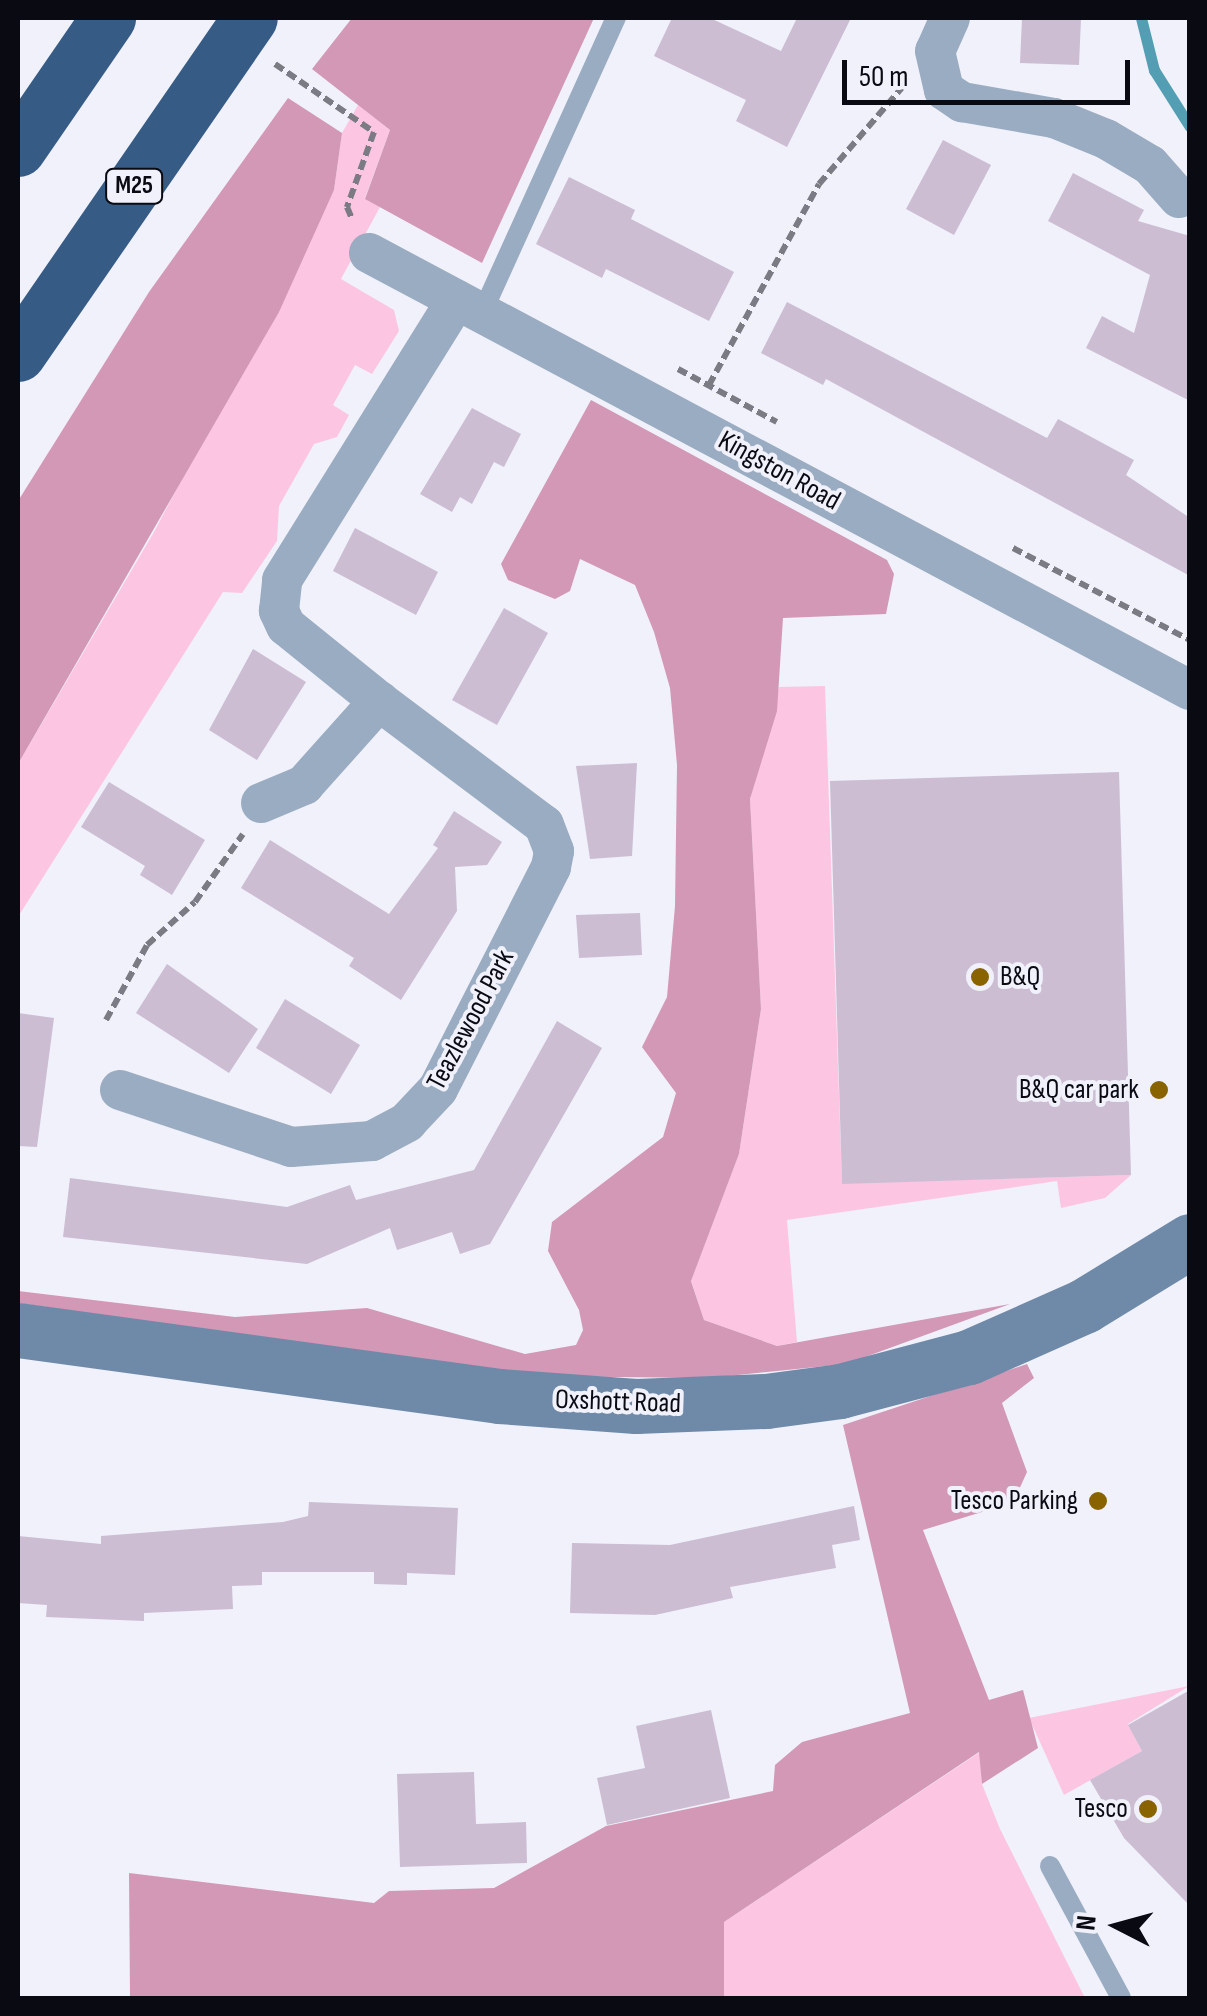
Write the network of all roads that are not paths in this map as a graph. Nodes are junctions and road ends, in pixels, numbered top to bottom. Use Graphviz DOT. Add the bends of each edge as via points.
graph roads {
  1 [pos="108,18"];
  2 [pos="616,18"];
  3 [pos="950,18"];
  4 [pos="259,38"];
  5 [pos="18,148"];
  6 [pos="1179,198"];
  7 [pos="369,253"];
  8 [pos="469,307"];
  9 [pos="18,354"];
  10 [pos="1190,690"];
  11 [pos="379,701"];
  12 [pos="261,803"];
  13 [pos="120,1090"];
  14 [pos="1190,1241"];
  15 [pos="18,1330"];
  16 [pos="1050,1866"];
  17 [pos="1121,1998"];
  1 -- 5 [label="highway"];
  2 -- 8 [label="lane"];
  3 -- 6 [label="street" via="935,51 944,90 962,102 1054,118 1106,139 1150,166"];
  4 -- 9 [label="highway, M25"];
  7 -- 8 [label="street, Kingston Road"];
  8 -- 10 [label="street, Kingston Road"];
  8 -- 11 [label="street, Teazlewood Park" via="277,596 286,626"];
  11 -- 12 [label="street" via="304,786"];
  11 -- 13 [label="street, Teazlewood Park" via="544,826 554,851 438,1090 408,1122 372,1141 334,1148 292,1147"];
  14 -- 15 [label="main road, Oxshott Road" via="1084,1306 969,1357 840,1391 749,1402 636,1406 499,1396"];
  16 -- 17 [label="lane"];
}
